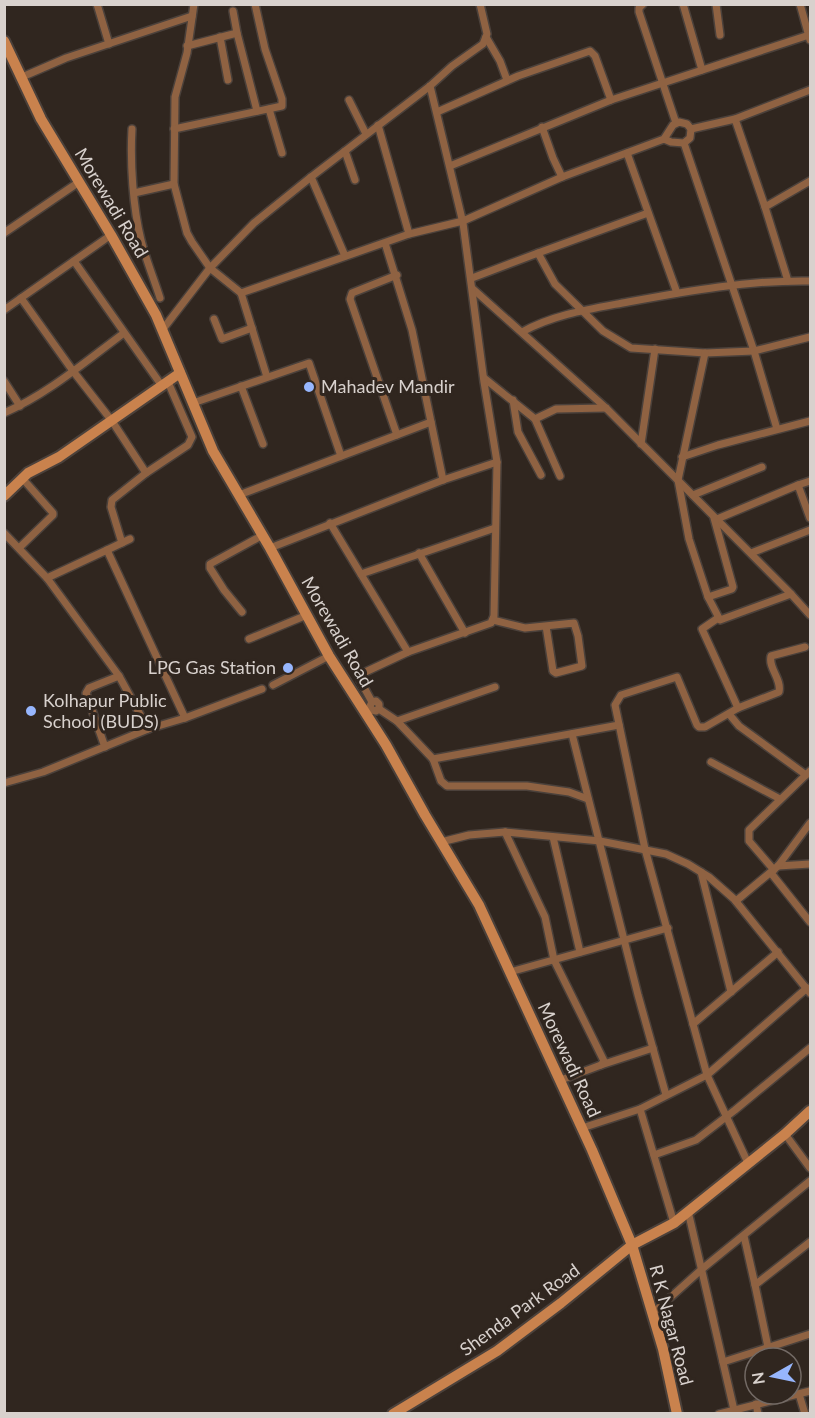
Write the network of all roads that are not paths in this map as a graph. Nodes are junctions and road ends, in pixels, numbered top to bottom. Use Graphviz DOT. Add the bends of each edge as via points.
graph roads {
  1 [pos="97,4"];
  2 [pos="194,4"];
  3 [pos="255,4"];
  4 [pos="480,4"];
  5 [pos="643,4"];
  6 [pos="683,4"];
  7 [pos="716,4"];
  8 [pos="800,4"];
  9 [pos="233,11"];
  10 [pos="192,16"];
  11 [pos="237,33"];
  12 [pos="720,35"];
  13 [pos="220,37"];
  14 [pos="810,37"];
  15 [pos="486,38"];
  16 [pos="4,41"];
  17 [pos="109,44"];
  18 [pos="187,46"];
  19 [pos="702,70"];
  20 [pos="22,77"];
  21 [pos="228,80"];
  22 [pos="507,80"];
  23 [pos="662,83"];
  24 [pos="430,86"];
  25 [pos="810,90"];
  26 [pos="349,100"];
  27 [pos="610,100"];
  28 [pos="269,109"];
  29 [pos="257,111"];
  30 [pos="437,112"];
  31 [pos="735,119"];
  32 [pos="676,123"];
  33 [pos="378,125"];
  34 [pos="542,127"];
  35 [pos="132,129"];
  36 [pos="174,129"];
  37 [pos="691,129"];
  38 [pos="366,134"];
  39 [pos="664,139"];
  40 [pos="684,143"];
  41 [pos="345,151"];
  42 [pos="282,153"];
  43 [pos="627,153"];
  44 [pos="450,166"];
  45 [pos="310,177"];
  46 [pos="562,177"];
  47 [pos="355,180"];
  48 [pos="810,180"];
  49 [pos="79,182"];
  50 [pos="174,184"];
  51 [pos="134,193"];
  52 [pos="765,207"];
  53 [pos="648,213"];
  54 [pos="463,221"];
  55 [pos="4,233"];
  56 [pos="409,234"];
  57 [pos="111,235"];
  58 [pos="385,243"];
  59 [pos="538,253"];
  60 [pos="345,256"];
  61 [pos="75,261"];
  62 [pos="210,268"];
  63 [pos="397,275"];
  64 [pos="472,278"];
  65 [pos="788,281"];
  66 [pos="810,281"];
  67 [pos="732,285"];
  68 [pos="473,289"];
  69 [pos="241,293"];
  70 [pos="677,293"];
  71 [pos="21,298"];
  72 [pos="160,298"];
  73 [pos="4,309"];
  74 [pos="582,310"];
  75 [pos="214,319"];
  76 [pos="252,328"];
  77 [pos="163,329"];
  78 [pos="522,332"];
  79 [pos="124,333"];
  80 [pos="810,337"];
  81 [pos="655,349"];
  82 [pos="754,351"];
  83 [pos="705,353"];
  84 [pos="73,372"];
  85 [pos="180,373"];
  86 [pos="267,377"];
  87 [pos="484,378"];
  88 [pos="4,381"];
  89 [pos="165,384"];
  90 [pos="241,386"];
  91 [pos="513,400"];
  92 [pos="193,403"];
  93 [pos="20,406"];
  94 [pos="606,408"];
  95 [pos="4,413"];
  96 [pos="535,419"];
  97 [pos="112,421"];
  98 [pos="810,421"];
  99 [pos="431,422"];
  100 [pos="777,429"];
  101 [pos="397,435"];
  102 [pos="263,444"];
  103 [pos="641,444"];
  104 [pos="341,456"];
  105 [pos="682,457"];
  106 [pos="497,462"];
  107 [pos="762,467"];
  108 [pos="146,473"];
  109 [pos="541,475"];
  110 [pos="560,476"];
  111 [pos="22,478"];
  112 [pos="443,480"];
  113 [pos="678,480"];
  114 [pos="810,481"];
  115 [pos="798,485"];
  116 [pos="239,495"];
  117 [pos="693,495"];
  118 [pos="4,496"];
  119 [pos="715,517"];
  120 [pos="810,518"];
  121 [pos="330,523"];
  122 [pos="495,528"];
  123 [pos="810,530"];
  124 [pos="4,533"];
  125 [pos="263,536"];
  126 [pos="270,548"];
  127 [pos="19,549"];
  128 [pos="106,550"];
  129 [pos="419,553"];
  130 [pos="751,553"];
  131 [pos="361,574"];
  132 [pos="47,578"];
  133 [pos="791,594"];
  134 [pos="708,597"];
  135 [pos="242,612"];
  136 [pos="307,615"];
  137 [pos="810,615"];
  138 [pos="718,618"];
  139 [pos="494,620"];
  140 [pos="546,626"];
  141 [pos="465,633"];
  142 [pos="249,639"];
  143 [pos="805,647"];
  144 [pos="408,652"];
  145 [pos="329,656"];
  146 [pos="119,676"];
  147 [pos="273,685"];
  148 [pos="495,687"];
  149 [pos="262,689"];
  150 [pos="738,708"];
  151 [pos="372,709"];
  152 [pos="729,714"];
  153 [pos="185,718"];
  154 [pos="398,721"];
  155 [pos="619,725"];
  156 [pos="148,729"];
  157 [pos="572,734"];
  158 [pos="105,747"];
  159 [pos="433,759"];
  160 [pos="711,762"];
  161 [pos="808,773"];
  162 [pos="4,783"];
  163 [pos="780,799"];
  164 [pos="588,800"];
  165 [pos="810,823"];
  166 [pos="505,832"];
  167 [pos="553,837"];
  168 [pos="600,841"];
  169 [pos="441,842"];
  170 [pos="645,849"];
  171 [pos="810,864"];
  172 [pos="774,869"];
  173 [pos="701,872"];
  174 [pos="736,901"];
  175 [pos="810,922"];
  176 [pos="668,928"];
  177 [pos="624,940"];
  178 [pos="580,952"];
  179 [pos="778,952"];
  180 [pos="554,960"];
  181 [pos="510,972"];
  182 [pos="809,991"];
  183 [pos="731,992"];
  184 [pos="693,1024"];
  185 [pos="652,1048"];
  186 [pos="810,1048"];
  187 [pos="601,1065"];
  188 [pos="707,1075"];
  189 [pos="561,1080"];
  190 [pos="666,1095"];
  191 [pos="640,1109"];
  192 [pos="810,1111"];
  193 [pos="726,1117"];
  194 [pos="582,1128"];
  195 [pos="785,1134"];
  196 [pos="654,1155"];
  197 [pos="748,1163"];
  198 [pos="810,1168"];
  199 [pos="810,1181"];
  200 [pos="688,1211"];
  201 [pos="674,1222"];
  202 [pos="744,1236"];
  203 [pos="810,1242"];
  204 [pos="632,1245"];
  205 [pos="702,1269"];
  206 [pos="755,1285"];
  207 [pos="653,1313"];
  208 [pos="810,1335"];
  209 [pos="768,1346"];
  210 [pos="772,1346"];
  211 [pos="743,1355"];
  212 [pos="723,1362"];
  213 [pos="749,1406"];
  214 [pos="734,1410"];
  215 [pos="393,1413"];
  216 [pos="677,1413"];
  217 [pos="719,1413"];
  1 -- 17 [label="street"];
  2 -- 10 [label="street"];
  3 -- 28 [label="street" via="283,104"];
  4 -- 15 [label="street"];
  5 -- 23 [label="street" via="639,12"];
  6 -- 19 [label="street"];
  7 -- 12 [label="street"];
  8 -- 14 [label="street"];
  9 -- 11 [label="street"];
  10 -- 17 [label="street"];
  10 -- 18 [label="street"];
  11 -- 13 [label="street"];
  11 -- 29 [label="street"];
  13 -- 18 [label="street"];
  13 -- 21 [label="street"];
  14 -- 19 [label="street"];
  15 -- 22 [label="street"];
  15 -- 24 [label="street"];
  16 -- 20 [label="main road, Morewadi Road"];
  17 -- 20 [label="street"];
  18 -- 36 [label="street" via="175,97"];
  19 -- 23 [label="street"];
  20 -- 49 [label="main road, Morewadi Road" via="41,119"];
  22 -- 27 [label="street" via="590,51"];
  22 -- 30 [label="street"];
  23 -- 27 [label="street"];
  23 -- 32 [label="street"];
  24 -- 30 [label="street"];
  24 -- 33 [label="street"];
  25 -- 31 [label="street"];
  26 -- 38 [label="street"];
  27 -- 34 [label="street"];
  28 -- 29 [label="street"];
  28 -- 42 [label="street"];
  29 -- 36 [label="street"];
  30 -- 44 [label="street"];
  31 -- 37 [label="street"];
  31 -- 52 [label="street"];
  32 -- 37 [label="street"];
  32 -- 39 [label="street"];
  33 -- 38 [label="street"];
  33 -- 56 [label="street"];
  34 -- 44 [label="street"];
  34 -- 46 [label="street"];
  35 -- 51 [label="street"];
  36 -- 50 [label="street"];
  37 -- 40 [label="street" via="690,138"];
  38 -- 41 [label="street"];
  39 -- 40 [label="street"];
  39 -- 43 [label="street"];
  40 -- 67 [label="street"];
  41 -- 45 [label="street"];
  41 -- 47 [label="street"];
  43 -- 46 [label="street"];
  43 -- 53 [label="street"];
  44 -- 54 [label="street"];
  45 -- 60 [label="street"];
  45 -- 62 [label="street" via="254,223"];
  46 -- 54 [label="street"];
  48 -- 52 [label="street"];
  49 -- 55 [label="street"];
  49 -- 57 [label="main road, Morewadi Road"];
  50 -- 51 [label="street"];
  50 -- 62 [label="street" via="187,233"];
  51 -- 72 [label="street" via="140,240"];
  52 -- 65 [label="street"];
  53 -- 59 [label="street"];
  53 -- 70 [label="street"];
  54 -- 56 [label="street"];
  54 -- 64 [label="street"];
  56 -- 58 [label="street"];
  57 -- 61 [label="street"];
  57 -- 77 [label="main road, Morewadi Road"];
  58 -- 60 [label="street"];
  58 -- 63 [label="street"];
  59 -- 64 [label="street"];
  59 -- 74 [label="street" via="555,284"];
  60 -- 69 [label="street"];
  61 -- 71 [label="street"];
  61 -- 79 [label="street"];
  62 -- 69 [label="street"];
  62 -- 77 [label="street"];
  63 -- 99 [label="street"];
  63 -- 101 [label="street" via="350,296"];
  64 -- 68 [label="street"];
  65 -- 66 [label="street"];
  65 -- 67 [label="street"];
  67 -- 70 [label="street"];
  67 -- 82 [label="street"];
  68 -- 78 [label="street"];
  68 -- 87 [label="street"];
  69 -- 76 [label="street"];
  70 -- 74 [label="street"];
  71 -- 73 [label="street"];
  71 -- 84 [label="street"];
  74 -- 78 [label="street" via="541,321"];
  74 -- 81 [label="street" via="603,331 630,348"];
  75 -- 76 [label="street" via="222,339"];
  76 -- 86 [label="street"];
  77 -- 85 [label="main road, Morewadi Road"];
  78 -- 94 [label="street"];
  79 -- 84 [label="street"];
  79 -- 89 [label="street"];
  80 -- 82 [label="street"];
  81 -- 83 [label="street"];
  81 -- 103 [label="street"];
  82 -- 83 [label="street"];
  82 -- 100 [label="street"];
  83 -- 105 [label="street"];
  84 -- 93 [label="street"];
  84 -- 97 [label="street"];
  85 -- 89 [label="main road"];
  85 -- 92 [label="main road, Morewadi Road"];
  86 -- 90 [label="street"];
  86 -- 104 [label="street" via="309,363"];
  87 -- 91 [label="street"];
  87 -- 106 [label="street"];
  88 -- 93 [label="street"];
  89 -- 97 [label="main road"];
  89 -- 108 [label="street" via="180,406 192,437 188,445"];
  90 -- 92 [label="street"];
  90 -- 102 [label="street"];
  91 -- 96 [label="street"];
  91 -- 109 [label="street" via="518,432"];
  92 -- 116 [label="main road, Morewadi Road" via="213,451"];
  93 -- 95 [label="street"];
  94 -- 96 [label="street" via="556,409"];
  94 -- 103 [label="street"];
  96 -- 110 [label="street"];
  97 -- 108 [label="street"];
  97 -- 111 [label="main road"];
  98 -- 100 [label="street"];
  99 -- 101 [label="street"];
  99 -- 112 [label="street"];
  100 -- 105 [label="street"];
  101 -- 104 [label="street"];
  103 -- 113 [label="street"];
  104 -- 116 [label="street"];
  105 -- 113 [label="street"];
  106 -- 112 [label="street"];
  106 -- 122 [label="street"];
  107 -- 117 [label="street"];
  108 -- 128 [label="street" via="111,503 126,541"];
  111 -- 118 [label="main road"];
  111 -- 127 [label="street" via="53,515"];
  112 -- 121 [label="street"];
  113 -- 117 [label="street"];
  113 -- 134 [label="street" via="689,539"];
  114 -- 115 [label="street"];
  115 -- 119 [label="street"];
  115 -- 120 [label="street"];
  116 -- 125 [label="main road, Morewadi Road"];
  117 -- 119 [label="street"];
  119 -- 130 [label="street"];
  119 -- 134 [label="street" via="734,586"];
  121 -- 126 [label="street"];
  121 -- 131 [label="street"];
  122 -- 129 [label="street"];
  122 -- 139 [label="street"];
  123 -- 130 [label="street"];
  124 -- 127 [label="street"];
  125 -- 126 [label="main road, Morewadi Road"];
  125 -- 135 [label="street" via="210,564 224,591"];
  126 -- 136 [label="main road, Morewadi Road"];
  127 -- 132 [label="street"];
  128 -- 132 [label="street"];
  128 -- 153 [label="street"];
  129 -- 131 [label="street"];
  129 -- 141 [label="street"];
  130 -- 133 [label="street"];
  131 -- 144 [label="street"];
  132 -- 146 [label="street"];
  133 -- 137 [label="street"];
  133 -- 138 [label="street" via="723,620"];
  134 -- 138 [label="street"];
  136 -- 142 [label="street"];
  136 -- 145 [label="main road, Morewadi Road"];
  138 -- 150 [label="street" via="702,629"];
  139 -- 140 [label="street" via="525,628"];
  139 -- 141 [label="street"];
  140 -- 140 [label="street" via="553,671 582,666 574,623"];
  141 -- 144 [label="street"];
  143 -- 150 [label="street" via="771,656 779,692"];
  144 -- 151 [label="street" via="361,674"];
  145 -- 147 [label="street"];
  145 -- 151 [label="main road, Morewadi Road"];
  146 -- 156 [label="street"];
  146 -- 158 [label="street" via="89,688 86,693"];
  148 -- 154 [label="street"];
  149 -- 153 [label="street"];
  150 -- 152 [label="street"];
  151 -- 154 [label="street"];
  151 -- 169 [label="main road, Morewadi Road" via="402,776"];
  152 -- 155 [label="street" via="699,727 674,677 621,695 615,705"];
  152 -- 161 [label="street" via="739,726"];
  153 -- 156 [label="street"];
  154 -- 159 [label="street"];
  155 -- 157 [label="street"];
  155 -- 170 [label="street"];
  156 -- 158 [label="street"];
  157 -- 159 [label="street"];
  157 -- 164 [label="street"];
  158 -- 162 [label="street" via="44,772"];
  159 -- 164 [label="street" via="441,781 447,786 527,786 569,792"];
  160 -- 163 [label="street"];
  161 -- 163 [label="street"];
  163 -- 172 [label="street" via="748,834 749,841"];
  164 -- 168 [label="street"];
  165 -- 172 [label="street"];
  166 -- 167 [label="street"];
  166 -- 169 [label="street"];
  166 -- 180 [label="street" via="545,917"];
  167 -- 168 [label="street"];
  167 -- 178 [label="street"];
  168 -- 170 [label="street"];
  168 -- 177 [label="street"];
  169 -- 181 [label="main road, Morewadi Road" via="479,905"];
  170 -- 173 [label="street" via="666,854"];
  170 -- 176 [label="street"];
  171 -- 172 [label="street"];
  172 -- 174 [label="street"];
  172 -- 175 [label="street"];
  173 -- 174 [label="street"];
  173 -- 183 [label="street"];
  174 -- 179 [label="street"];
  176 -- 177 [label="street"];
  176 -- 184 [label="street"];
  177 -- 178 [label="street"];
  177 -- 185 [label="street"];
  178 -- 180 [label="street"];
  179 -- 182 [label="street"];
  179 -- 183 [label="street"];
  180 -- 181 [label="street"];
  180 -- 187 [label="street" via="602,1055"];
  181 -- 189 [label="main road, Morewadi Road"];
  182 -- 188 [label="street"];
  183 -- 184 [label="street"];
  184 -- 188 [label="street"];
  185 -- 187 [label="street"];
  185 -- 190 [label="street"];
  186 -- 193 [label="street"];
  187 -- 189 [label="street"];
  188 -- 190 [label="street"];
  188 -- 193 [label="street"];
  189 -- 194 [label="main road, Morewadi Road"];
  190 -- 191 [label="street"];
  191 -- 194 [label="street"];
  191 -- 196 [label="street"];
  192 -- 195 [label="main road, Shenda Park Road"];
  193 -- 196 [label="street" via="696,1140"];
  193 -- 197 [label="street"];
  194 -- 204 [label="main road, Morewadi Road"];
  195 -- 197 [label="main road, Shenda Park Road"];
  195 -- 198 [label="street"];
  196 -- 201 [label="street"];
  197 -- 200 [label="main road, Shenda Park Road"];
  199 -- 202 [label="street"];
  200 -- 201 [label="main road, Shenda Park Road"];
  200 -- 205 [label="street"];
  201 -- 204 [label="main road, Shenda Park Road"];
  202 -- 205 [label="street"];
  202 -- 206 [label="street"];
  203 -- 206 [label="street"];
  204 -- 207 [label="main road, R K Nagar Road"];
  204 -- 215 [label="main road, Shenda Park Road" via="497,1352"];
  205 -- 207 [label="street"];
  205 -- 212 [label="street"];
  206 -- 209 [label="street"];
  207 -- 216 [label="main road, R K Nagar Road"];
  208 -- 210 [label="street"];
  211 -- 212 [label="street"];
  212 -- 214 [label="street"];
  213 -- 214 [label="street"];
  214 -- 217 [label="street"];
}
